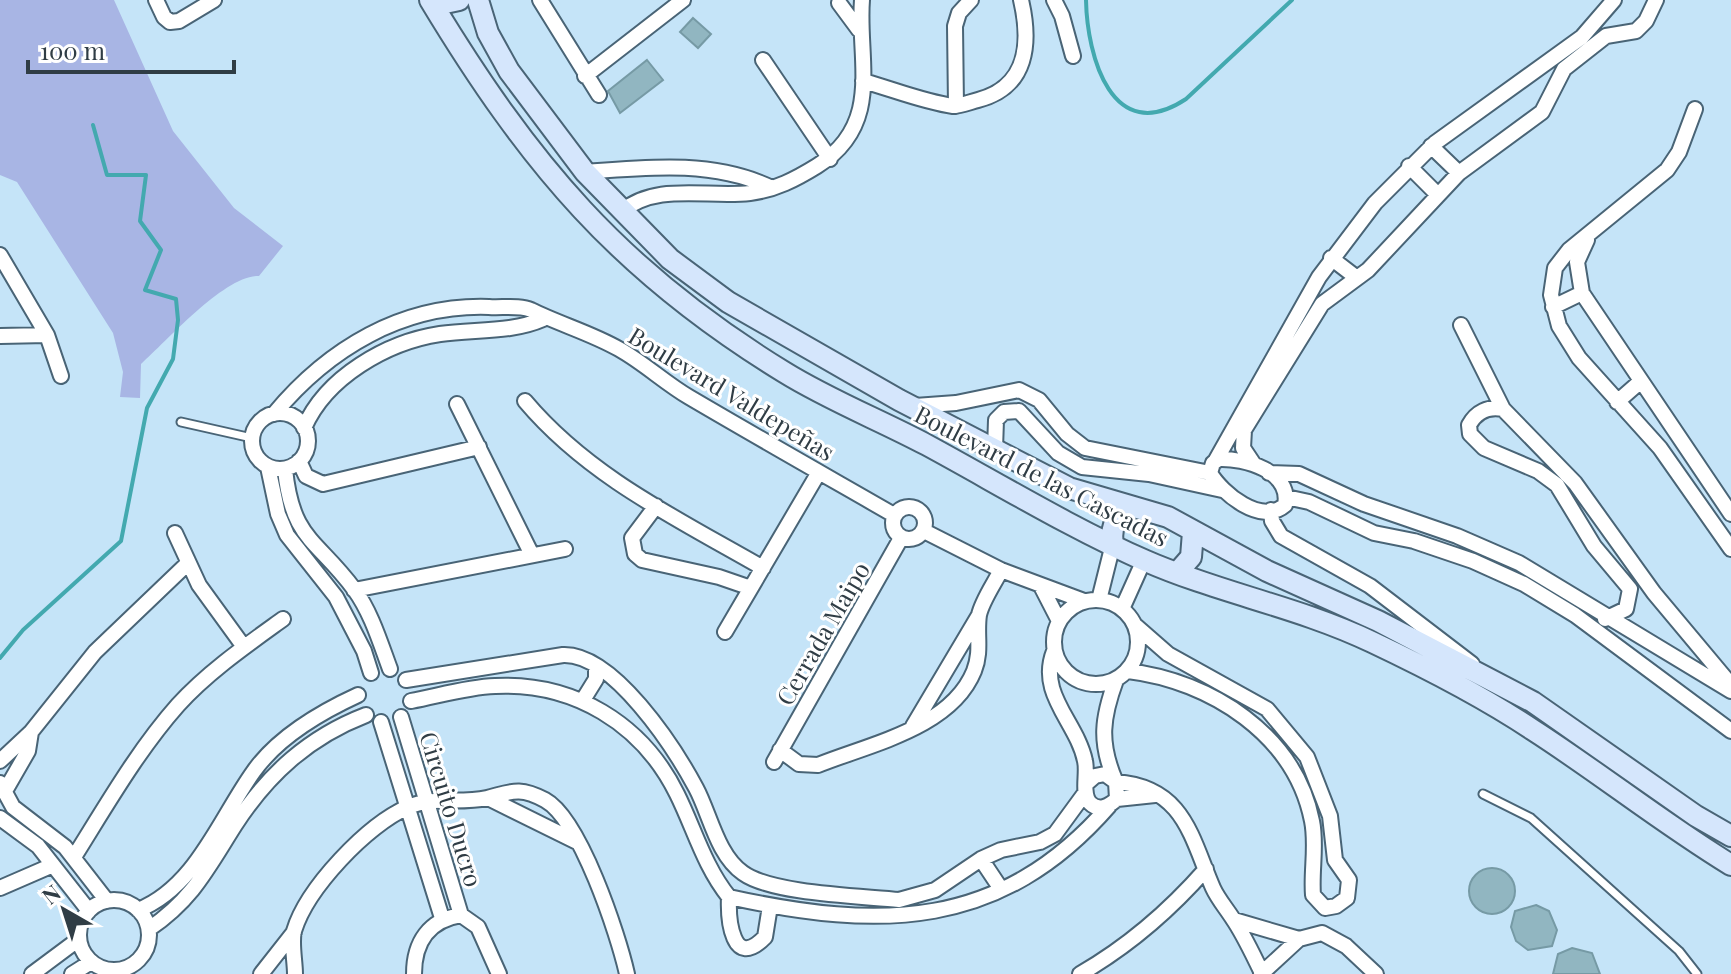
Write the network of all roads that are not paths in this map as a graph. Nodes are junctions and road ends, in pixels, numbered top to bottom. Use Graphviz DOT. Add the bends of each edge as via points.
graph roads {
  1 [pos="214,0"];
  2 [pos="433,0"];
  3 [pos="459,0"];
  4 [pos="478,0"];
  5 [pos="683,0"];
  6 [pos="862,0"];
  7 [pos="971,0"];
  8 [pos="1021,0"];
  9 [pos="1054,0"];
  10 [pos="1614,0"];
  11 [pos="1656,0"];
  12 [pos="542,1"];
  13 [pos="161,2"];
  14 [pos="839,3"];
  15 [pos="859,30"];
  16 [pos="1073,56"];
  17 [pos="763,60"];
  18 [pos="1532,72"];
  19 [pos="585,76"];
  20 [pos="863,81"];
  21 [pos="1551,93"];
  22 [pos="599,95"];
  23 [pos="956,106"];
  24 [pos="1695,109"];
  25 [pos="1431,146"];
  26 [pos="830,159"];
  27 [pos="1409,166"];
  28 [pos="585,172"];
  29 [pos="1459,173"];
  30 [pos="773,188"];
  31 [pos="1437,194"];
  32 [pos="621,212"];
  33 [pos="1589,236"];
  34 [pos="0,255"];
  35 [pos="1331,258"];
  36 [pos="1357,278"];
  37 [pos="1582,293"];
  38 [pos="1553,307"];
  39 [pos="433,312"];
  40 [pos="543,319"];
  41 [pos="1461,325"];
  42 [pos="437,334"];
  43 [pos="47,335"];
  44 [pos="0,336"];
  45 [pos="61,376"];
  46 [pos="1641,381"];
  47 [pos="1260,392"];
  48 [pos="525,401"];
  49 [pos="1617,402"];
  50 [pos="457,404"];
  51 [pos="911,406"];
  52 [pos="1503,409"];
  53 [pos="274,414"];
  54 [pos="181,422"];
  55 [pos="304,428"];
  56 [pos="252,438"];
  57 [pos="479,447"];
  58 [pos="1538,448"];
  59 [pos="995,449"];
  60 [pos="299,461"];
  61 [pos="1253,463"];
  62 [pos="1525,465"];
  63 [pos="268,467"];
  64 [pos="1213,467"];
  65 [pos="285,469"];
  66 [pos="819,472"];
  67 [pos="1269,473"];
  68 [pos="1222,490"];
  69 [pos="1286,497"];
  70 [pos="656,506"];
  71 [pos="1132,507"];
  72 [pos="1271,510"];
  73 [pos="1731,514"];
  74 [pos="894,515"];
  75 [pos="1398,516"];
  76 [pos="924,531"];
  77 [pos="1193,532"];
  78 [pos="175,533"];
  79 [pos="1384,536"];
  80 [pos="901,538"];
  81 [pos="1113,544"];
  82 [pos="565,549"];
  83 [pos="1731,549"];
  84 [pos="532,555"];
  85 [pos="1144,560"];
  86 [pos="187,564"];
  87 [pos="763,568"];
  88 [pos="1001,570"];
  89 [pos="1177,573"];
  90 [pos="751,588"];
  91 [pos="1042,588"];
  92 [pos="354,590"];
  93 [pos="1099,600"];
  94 [pos="1084,601"];
  95 [pos="1122,609"];
  96 [pos="979,615"];
  97 [pos="1607,617"];
  98 [pos="283,619"];
  99 [pos="1059,621"];
  100 [pos="1136,626"];
  101 [pos="1596,630"];
  102 [pos="725,632"];
  103 [pos="244,647"];
  104 [pos="1054,651"];
  105 [pos="596,666"];
  106 [pos="390,669"];
  107 [pos="1128,671"];
  108 [pos="371,673"];
  109 [pos="1487,678"];
  110 [pos="406,680"];
  111 [pos="1116,680"];
  112 [pos="1731,685"];
  113 [pos="1731,691"];
  114 [pos="358,695"];
  115 [pos="583,700"];
  116 [pos="411,701"];
  117 [pos="366,715"];
  118 [pos="401,717"];
  119 [pos="381,722"];
  120 [pos="913,727"];
  121 [pos="1731,731"];
  122 [pos="31,732"];
  123 [pos="0,761"];
  124 [pos="1115,781"];
  125 [pos="2,787"];
  126 [pos="1086,788"];
  127 [pos="1483,794"];
  128 [pos="1155,795"];
  129 [pos="488,798"];
  130 [pos="426,801"];
  131 [pos="1113,803"];
  132 [pos="408,807"];
  133 [pos="0,818"];
  134 [pos="717,833"];
  135 [pos="51,835"];
  136 [pos="1731,836"];
  137 [pos="577,842"];
  138 [pos="698,843"];
  139 [pos="38,846"];
  140 [pos="74,857"];
  141 [pos="981,859"];
  142 [pos="53,865"];
  143 [pos="1731,865"];
  144 [pos="1206,869"];
  145 [pos="0,888"];
  146 [pos="1001,889"];
  147 [pos="729,897"];
  148 [pos="107,901"];
  149 [pos="770,906"];
  150 [pos="138,910"];
  151 [pos="89,911"];
  152 [pos="461,915"];
  153 [pos="442,918"];
  154 [pos="1234,920"];
  155 [pos="149,929"];
  156 [pos="294,932"];
  157 [pos="79,939"];
  158 [pos="1299,939"];
  159 [pos="91,962"];
  160 [pos="51,969"];
  161 [pos="134,970"];
  162 [pos="1262,973"];
  163 [pos="32,974"];
  164 [pos="72,974"];
  165 [pos="261,974"];
  166 [pos="295,974"];
  167 [pos="414,974"];
  168 [pos="499,974"];
  169 [pos="627,974"];
  170 [pos="1080,974"];
  171 [pos="1376,974"];
  172 [pos="1697,974"];
  1 -- 13 [label="street" via="179,21 164,17"];
  2 -- 3 [label="main road"];
  2 -- 81 [label="main road, Boulevard de las Cascadas" via="525,145 562,191 673,296 788,374"];
  4 -- 28 [label="main road, Boulevard de las Cascadas" via="488,33 509,71"];
  5 -- 19 [label="street"];
  6 -- 15 [label="street"];
  7 -- 23 [label="street" via="955,26"];
  8 -- 23 [label="street" via="1027,47 1016,74 987,98"];
  9 -- 16 [label="street"];
  10 -- 18 [label="street" via="1589,30"];
  11 -- 21 [label="street" via="1642,27 1602,39 1564,69"];
  12 -- 19 [label="street"];
  14 -- 15 [label="street"];
  15 -- 20 [label="street"];
  17 -- 26 [label="street"];
  18 -- 21 [label="street"];
  18 -- 25 [label="street"];
  19 -- 22 [label="street"];
  20 -- 23 [label="street"];
  20 -- 26 [label="street" via="856,123"];
  21 -- 29 [label="street" via="1542,112"];
  24 -- 33 [label="street" via="1667,170"];
  25 -- 27 [label="street"];
  25 -- 29 [label="street"];
  26 -- 30 [label="street"];
  27 -- 31 [label="street"];
  27 -- 35 [label="street"];
  28 -- 30 [label="street" via="670,165 749,177"];
  28 -- 32 [label="main road, Boulevard de las Cascadas"];
  29 -- 31 [label="street"];
  30 -- 32 [label="street" via="648,195"];
  31 -- 36 [label="street"];
  32 -- 51 [label="main road, Boulevard de las Cascadas" via="670,259 728,302"];
  33 -- 37 [label="street" via="1577,262"];
  33 -- 38 [label="street" via="1555,268"];
  34 -- 43 [label="street"];
  35 -- 36 [label="street"];
  35 -- 47 [label="street"];
  36 -- 47 [label="street" via="1322,304"];
  37 -- 38 [label="street"];
  37 -- 46 [label="street"];
  38 -- 49 [label="street" via="1579,358"];
  39 -- 40 [label="street, Boulevard Valdepeñas" via="465,306 528,309"];
  39 -- 42 [label="street"];
  39 -- 53 [label="street, Boulevard Valdepeñas" via="403,319 348,346 296,388"];
  40 -- 42 [label="street" via="526,326"];
  40 -- 66 [label="street, Boulevard Valdepeñas" via="622,351"];
  41 -- 52 [label="street"];
  42 -- 55 [label="street" via="356,367 318,401"];
  43 -- 44 [label="street"];
  43 -- 45 [label="street"];
  46 -- 49 [label="street"];
  46 -- 73 [label="street"];
  47 -- 61 [label="street" via="1242,436"];
  47 -- 64 [label="street"];
  48 -- 70 [label="street" via="591,466"];
  49 -- 83 [label="street" via="1681,475"];
  50 -- 57 [label="street"];
  51 -- 59 [label="main road, Boulevard de las Cascadas"];
  51 -- 64 [label="street" via="1019,390 1039,400 1085,448"];
  52 -- 58 [label="street"];
  52 -- 62 [label="street" via="1480,413 1469,425 1470,434 1484,448"];
  53 -- 55 [label="street" via="292,416"];
  53 -- 56 [label="street" via="257,425"];
  54 -- 56 [label="lane"];
  55 -- 60 [label="street" via="307,445"];
  56 -- 63 [label="street" via="255,455"];
  57 -- 60 [label="street" via="323,484 306,476"];
  57 -- 84 [label="street"];
  58 -- 62 [label="street"];
  58 -- 112 [label="street" via="1575,483 1654,593"];
  59 -- 68 [label="street" via="996,420 1004,412 1019,411 1058,453 1082,467"];
  59 -- 71 [label="main road, Boulevard de las Cascadas" via="1069,488"];
  60 -- 65 [label="street"];
  61 -- 64 [label="street" via="1233,459"];
  61 -- 67 [label="street"];
  62 -- 97 [label="street" via="1557,485 1594,546 1627,584 1626,609"];
  63 -- 65 [label="street"];
  63 -- 108 [label="street" via="287,535 336,597"];
  64 -- 68 [label="street"];
  65 -- 92 [label="street" via="288,499 301,531"];
  66 -- 74 [label="street, Boulevard Valdepeñas"];
  66 -- 87 [label="street"];
  67 -- 69 [label="street"];
  67 -- 75 [label="street" via="1299,474"];
  68 -- 72 [label="street" via="1248,506"];
  69 -- 72 [label="street" via="1283,507"];
  69 -- 79 [label="street"];
  70 -- 87 [label="street"];
  70 -- 90 [label="street" via="632,538 635,554"];
  71 -- 77 [label="main road, Boulevard de las Cascadas" via="1168,517"];
  71 -- 81 [label="main road" via="1117,519"];
  72 -- 109 [label="street" via="1281,536 1381,593"];
  74 -- 76 [label="street" via="906,507 920,510"];
  74 -- 80 [label="street" via="892,524"];
  75 -- 79 [label="street"];
  75 -- 97 [label="street" via="1519,563"];
  76 -- 80 [label="street"];
  76 -- 88 [label="street"];
  77 -- 89 [label="main road" via="1191,557"];
  77 -- 109 [label="main road, Boulevard de las Cascadas"];
  78 -- 86 [label="street"];
  79 -- 101 [label="street" via="1414,541 1496,571"];
  80 -- 120 [label="street, Cerrada Maipo" via="777,756 818,765"];
  81 -- 85 [label="main road, Boulevard de las Cascadas"];
  81 -- 93 [label="street"];
  82 -- 84 [label="street"];
  84 -- 92 [label="street"];
  85 -- 89 [label="main road, Boulevard de las Cascadas"];
  85 -- 95 [label="street"];
  86 -- 103 [label="street"];
  86 -- 122 [label="street" via="95,652"];
  87 -- 90 [label="street"];
  88 -- 91 [label="street"];
  88 -- 96 [label="street, Cerrada Maipo"];
  89 -- 143 [label="main road, Boulevard de las Cascadas" via="1278,603 1448,679 1534,730"];
  90 -- 102 [label="street"];
  91 -- 94 [label="street"];
  91 -- 99 [label="street"];
  92 -- 106 [label="street"];
  93 -- 94 [label="street"];
  93 -- 95 [label="street"];
  94 -- 99 [label="street"];
  95 -- 100 [label="street"];
  96 -- 120 [label="street, Cerrada Maipo"];
  96 -- 120 [label="street, Cerrada Maipo" via="981,639 973,673 940,713"];
  97 -- 101 [label="street"];
  97 -- 113 [label="street"];
  98 -- 103 [label="street"];
  99 -- 104 [label="street"];
  100 -- 107 [label="street" via="1139,641"];
  100 -- 107 [label="street" via="1168,654 1267,709 1307,757 1330,816 1335,860 1349,880 1347,898 1325,908 1313,895 1312,820 1283,755 1250,720 1183,684"];
  101 -- 121 [label="street"];
  103 -- 140 [label="street" via="179,705"];
  104 -- 111 [label="street" via="1060,666 1085,684"];
  104 -- 126 [label="street" via="1049,676 1055,699 1079,741"];
  105 -- 110 [label="street" via="578,654 563,655"];
  105 -- 115 [label="street" via="596,679"];
  105 -- 134 [label="street" via="621,686 667,740"];
  106 -- 108 [label="street"];
  106 -- 110 [label="street"];
  107 -- 111 [label="street"];
  108 -- 114 [label="street"];
  109 -- 136 [label="main road, Boulevard de las Cascadas" via="1533,702"];
  110 -- 116 [label="street"];
  111 -- 124 [label="street" via="1101,739"];
  114 -- 117 [label="street"];
  114 -- 150 [label="street" via="325,711 275,748 256,768 181,882"];
  115 -- 116 [label="street" via="549,688 494,686"];
  115 -- 138 [label="street" via="630,731 661,763"];
  116 -- 118 [label="street"];
  117 -- 119 [label="street"];
  117 -- 155 [label="street" via="306,747 271,776 194,891"];
  118 -- 119 [label="street"];
  118 -- 130 [label="street, Circuito Ducro"];
  119 -- 132 [label="street, Circuito Ducro"];
  122 -- 123 [label="street"];
  122 -- 125 [label="street" via="28,751"];
  124 -- 126 [label="street" via="1105,774 1095,776"];
  124 -- 128 [label="street"];
  124 -- 131 [label="street"];
  125 -- 135 [label="street" via="13,807"];
  126 -- 131 [label="street" via="1089,803 1099,808"];
  126 -- 141 [label="street" via="1055,834"];
  127 -- 172 [label="lane" via="1531,818 1679,951"];
  128 -- 131 [label="street"];
  128 -- 144 [label="street" via="1186,821"];
  129 -- 130 [label="street"];
  129 -- 137 [label="street"];
  129 -- 137 [label="street" via="503,791 546,800 571,824"];
  130 -- 132 [label="street"];
  130 -- 152 [label="street, Circuito Ducro"];
  131 -- 146 [label="street" via="1081,839"];
  132 -- 153 [label="street, Circuito Ducro"];
  132 -- 156 [label="street" via="344,857 315,892"];
  133 -- 139 [label="street"];
  134 -- 138 [label="street"];
  134 -- 141 [label="street" via="738,869 755,880 899,900 935,890"];
  135 -- 139 [label="street"];
  135 -- 140 [label="street"];
  137 -- 169 [label="street"];
  138 -- 147 [label="street"];
  139 -- 142 [label="street"];
  140 -- 148 [label="street"];
  141 -- 146 [label="street"];
  142 -- 145 [label="street"];
  142 -- 151 [label="street"];
  144 -- 154 [label="street"];
  144 -- 170 [label="street" via="1124,946"];
  146 -- 149 [label="street" via="923,915 893,918"];
  147 -- 149 [label="street"];
  147 -- 149 [label="street" via="728,922 742,947 765,937"];
  148 -- 150 [label="street" via="124,901"];
  148 -- 151 [label="street"];
  150 -- 155 [label="street"];
  151 -- 157 [label="street"];
  152 -- 153 [label="street, Circuito Ducro"];
  152 -- 168 [label="street, Circuito Ducro" via="478,927"];
  153 -- 167 [label="street, Circuito Ducro" via="416,947"];
  154 -- 158 [label="street"];
  154 -- 162 [label="street"];
  155 -- 161 [label="street" via="146,950"];
  156 -- 165 [label="street"];
  156 -- 166 [label="street"];
  157 -- 159 [label="street"];
  157 -- 160 [label="street"];
  158 -- 162 [label="street"];
  158 -- 171 [label="street" via="1322,933 1346,946"];
  159 -- 161 [label="street" via="111,971"];
  159 -- 164 [label="street"];
  160 -- 163 [label="street"];
}
